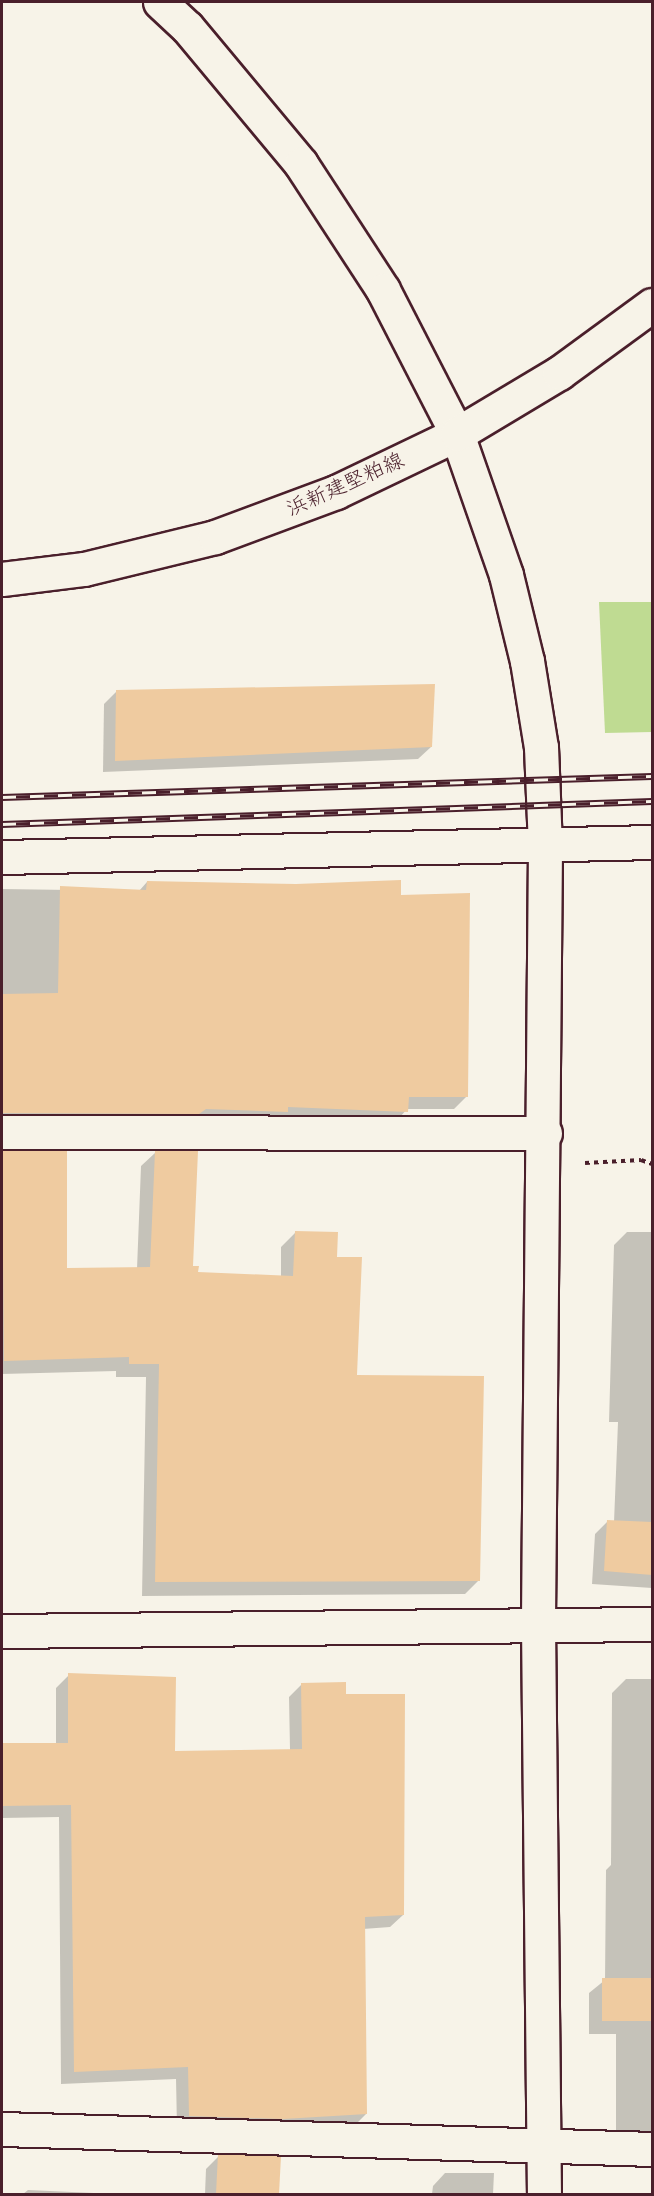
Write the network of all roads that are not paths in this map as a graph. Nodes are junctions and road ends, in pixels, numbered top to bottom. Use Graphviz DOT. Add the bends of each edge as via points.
graph roads {
  1 [pos="160,2"];
  2 [pos="652,305"];
  3 [pos="457,434"];
  4 [pos="2,579"];
  5 [pos="652,842"];
  6 [pos="545,848"];
  7 [pos="2,857"];
  8 [pos="2,1132"];
  9 [pos="545,1148"];
  10 [pos="538,1624"];
  11 [pos="652,1624"];
  12 [pos="2,1631"];
  13 [pos="2,2129"];
  14 [pos="543,2145"];
  15 [pos="652,2149"];
  16 [pos="544,2194"];
  1 -- 3 [label="street" via="188,27 301,164 383,290"];
  2 -- 3 [label="street, 浜新建堅粕線" via="560,374"];
  3 -- 4 [label="street, 浜新建堅粕線" via="336,492 215,537 84,569"];
  3 -- 6 [label="street" via="506,575 527,661 541,747"];
  5 -- 6 [label="street"];
  6 -- 7 [label="street"];
  6 -- 9 [label="street"];
  8 -- 9 [label="street"];
  9 -- 10 [label="street"];
  10 -- 11 [label="street"];
  10 -- 12 [label="street"];
  10 -- 14 [label="street"];
  13 -- 14 [label="street"];
  14 -- 15 [label="street" via="590,2150"];
  14 -- 16 [label="street"];
}
